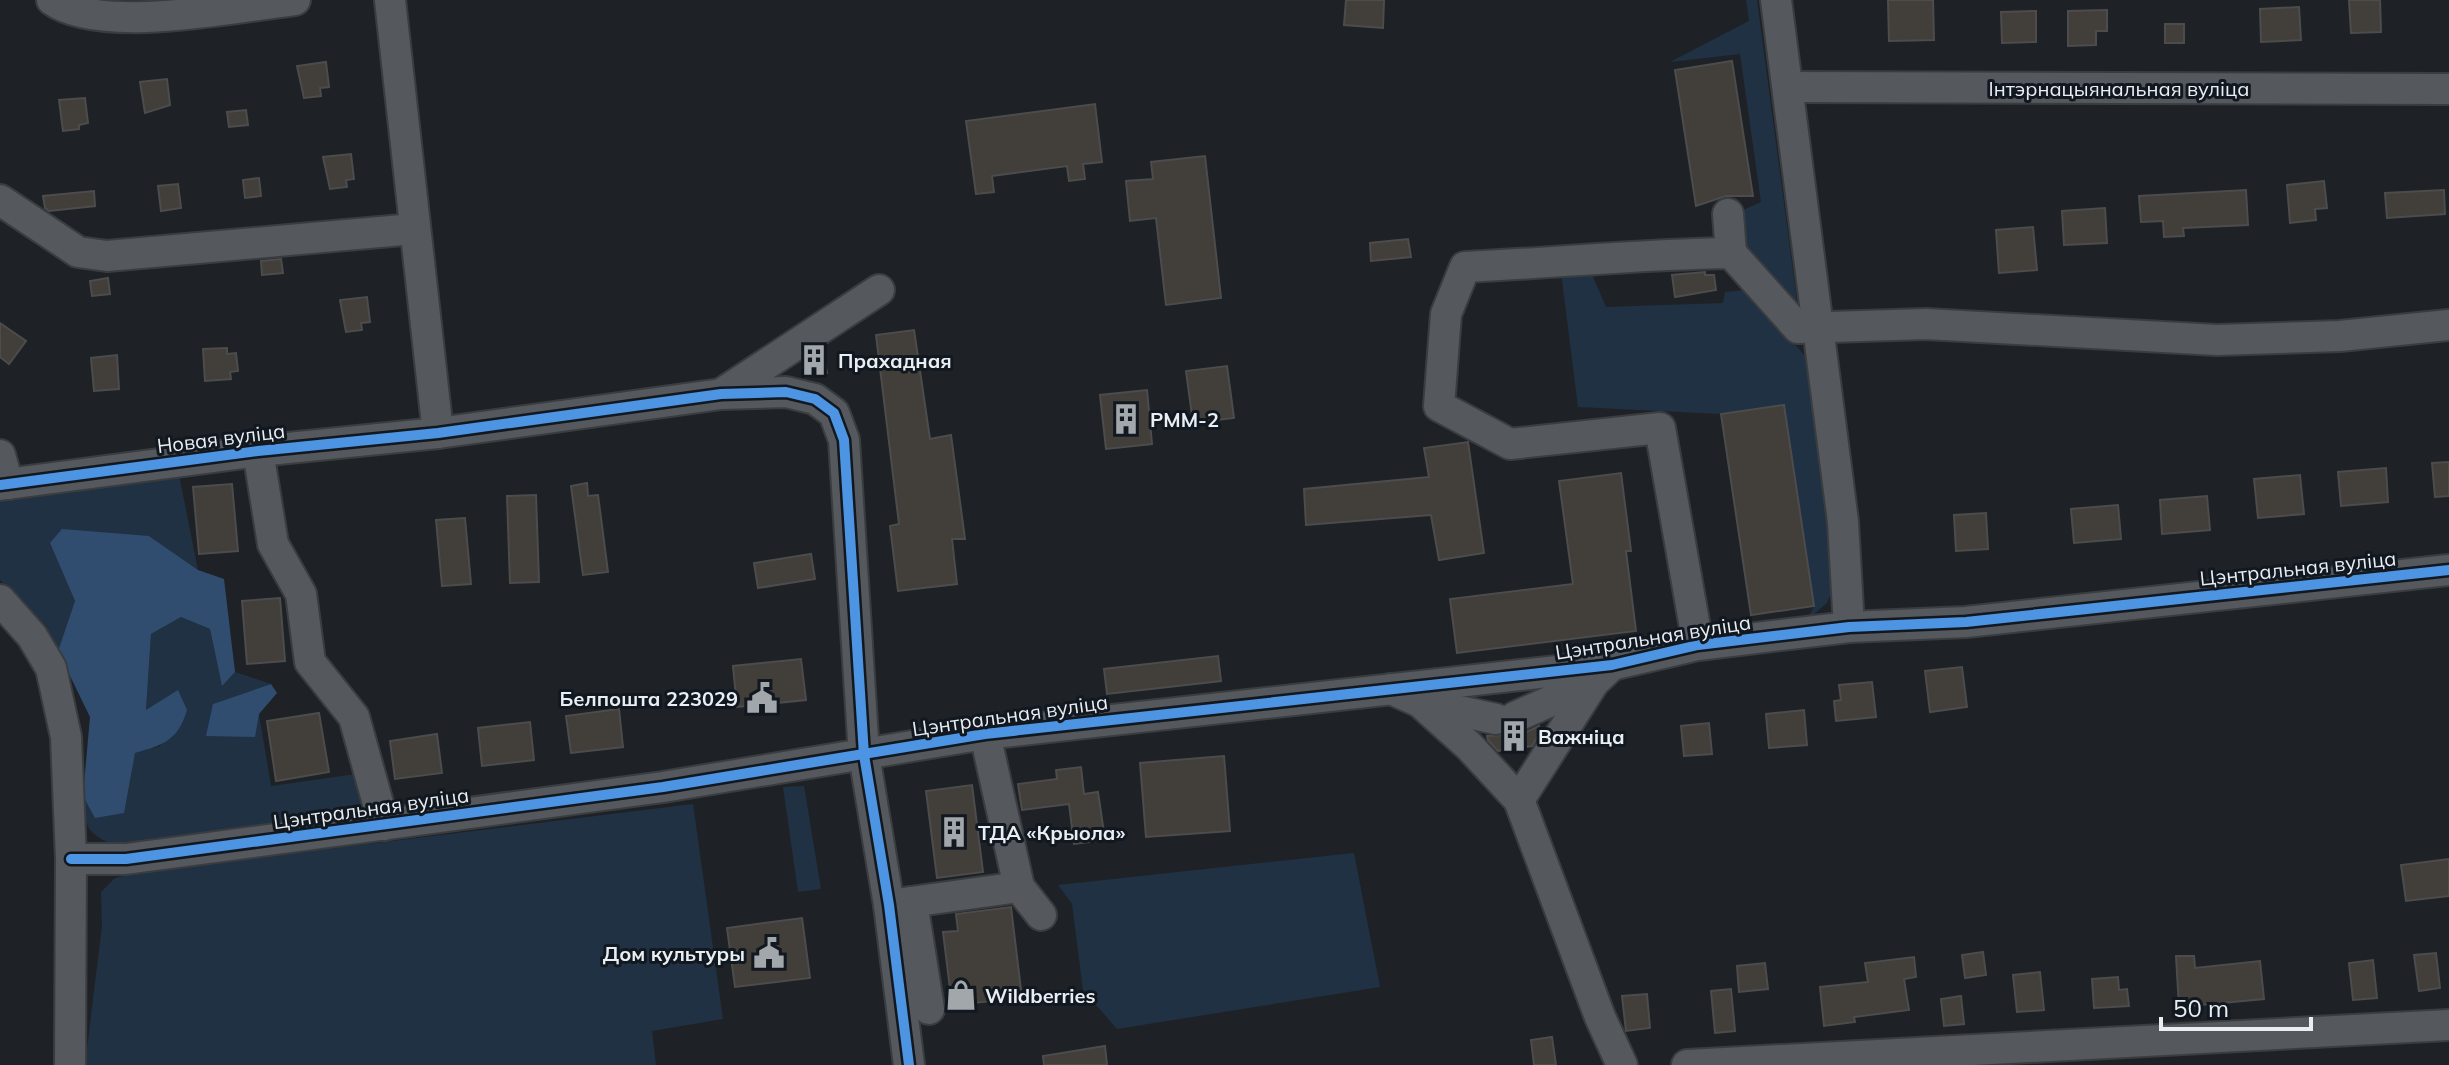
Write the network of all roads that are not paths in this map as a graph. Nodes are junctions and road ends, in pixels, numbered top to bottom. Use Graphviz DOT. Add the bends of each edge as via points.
graph roads {
  1 [pos="52,0"];
  2 [pos="295,0"];
  3 [pos="390,0"];
  4 [pos="1776,0"];
  5 [pos="1789,87"];
  6 [pos="2449,89"];
  7 [pos="0,200"];
  8 [pos="1728,214"];
  9 [pos="414,229"];
  10 [pos="1731,253"];
  11 [pos="879,290"];
  12 [pos="2449,325"];
  13 [pos="1817,328"];
  14 [pos="721,394"];
  15 [pos="438,433"];
  16 [pos="258,451"];
  17 [pos="3,475"];
  18 [pos="2449,570"];
  19 [pos="0,600"];
  20 [pos="1849,627"];
  21 [pos="1698,645"];
  22 [pos="1603,673"];
  23 [pos="1391,689"];
  24 [pos="1420,702"];
  25 [pos="985,734"];
  26 [pos="864,755"];
  27 [pos="1519,800"];
  28 [pos="384,825"];
  29 [pos="71,859"];
  30 [pos="1019,887"];
  31 [pos="901,904"];
  32 [pos="1041,915"];
  33 [pos="929,1009"];
  34 [pos="2449,1025"];
  35 [pos="70,1065"];
  36 [pos="909,1065"];
  37 [pos="1622,1065"];
  38 [pos="1687,1065"];
  1 -- 2 [label="street" via="90,16 148,16"];
  3 -- 9 [label="street"];
  4 -- 5 [label="street"];
  5 -- 6 [label="street, Інтэрнацыянальная вуліца"];
  5 -- 13 [label="street"];
  7 -- 9 [label="street" via="78,252 107,256"];
  8 -- 10 [label="street"];
  9 -- 15 [label="street"];
  10 -- 13 [label="street" via="1798,328"];
  10 -- 21 [label="street" via="1465,267 1446,314 1439,406 1510,444 1660,428"];
  11 -- 14 [label="street"];
  12 -- 13 [label="street" via="2217,340 1926,324"];
  13 -- 20 [label="street" via="1843,522"];
  14 -- 15 [label="street, Новая вуліца"];
  14 -- 26 [label="street, Новая вуліца" via="786,392 815,399 834,413 844,440"];
  15 -- 16 [label="street, Новая вуліца"];
  16 -- 17 [label="street, Новая вуліца"];
  16 -- 28 [label="street" via="273,544 301,594 310,662 354,717"];
  18 -- 20 [label="street, Цэнтральная вуліца" via="1966,622"];
  19 -- 29 [label="street" via="32,636 54,679 66,737"];
  20 -- 21 [label="street, Цэнтральная вуліца"];
  21 -- 22 [label="street, Цэнтральная вуліца"];
  22 -- 23 [label="street, Цэнтральная вуліца"];
  22 -- 24 [label="street" via="1505,718"];
  22 -- 27 [label="street"];
  23 -- 24 [label="street"];
  23 -- 25 [label="street, Цэнтральная вуліца"];
  24 -- 27 [label="street"];
  25 -- 26 [label="street, Цэнтральная вуліца"];
  25 -- 30 [label="street"];
  26 -- 28 [label="street, Цэнтральная вуліца"];
  26 -- 31 [label="street"];
  27 -- 37 [label="street"];
  28 -- 29 [label="street, Цэнтральная вуліца" via="126,859"];
  29 -- 35 [label="street"];
  30 -- 31 [label="street"];
  30 -- 32 [label="street"];
  31 -- 33 [label="street"];
  31 -- 36 [label="street"];
  34 -- 38 [label="street"];
}
